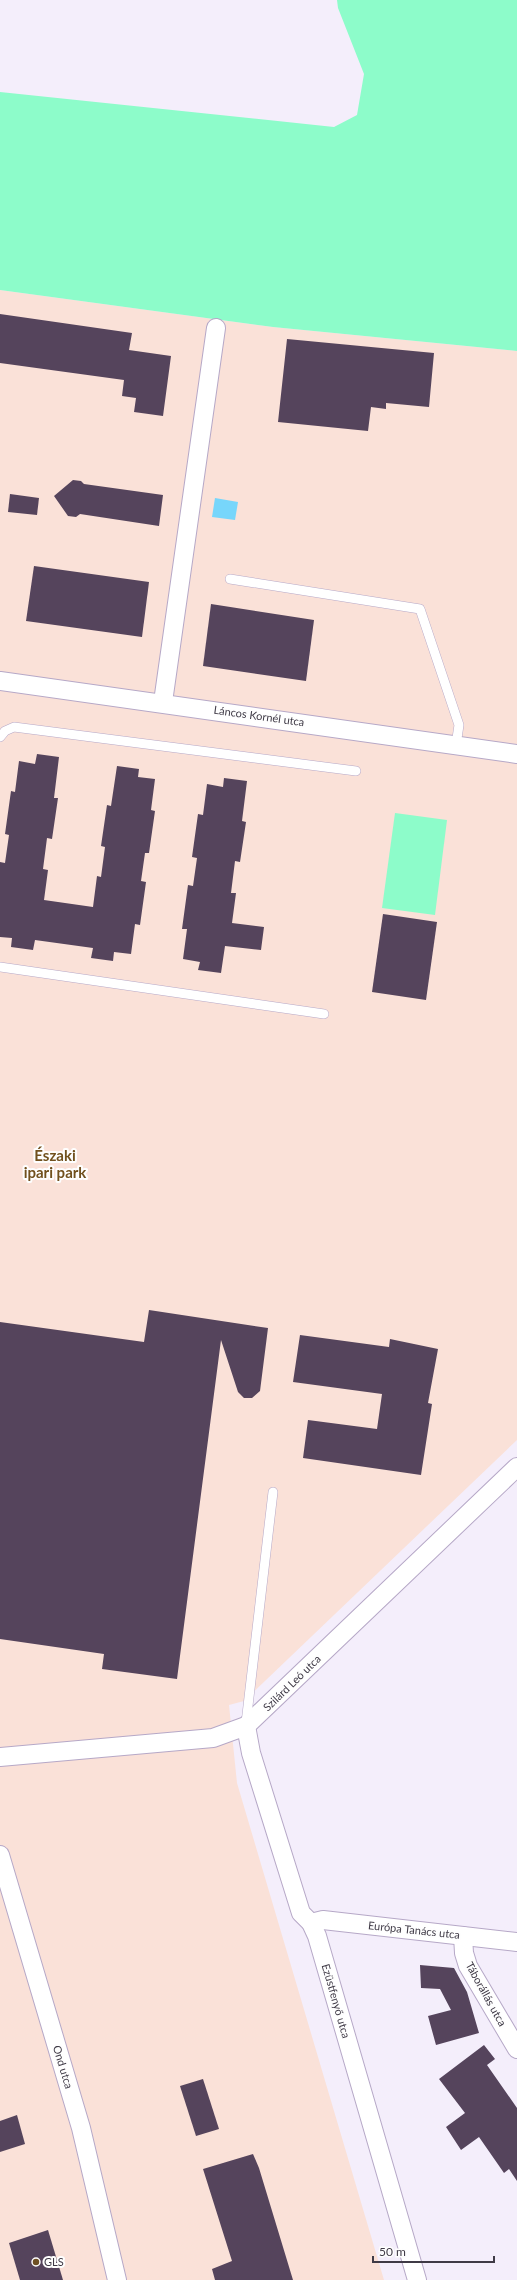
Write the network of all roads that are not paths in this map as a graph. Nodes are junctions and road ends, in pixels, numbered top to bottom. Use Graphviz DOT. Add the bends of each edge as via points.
graph roads {
  1 [pos="216,328"];
  2 [pos="230,579"];
  3 [pos="0,681"];
  4 [pos="163,702"];
  5 [pos="0,737"];
  6 [pos="456,745"];
  7 [pos="517,754"];
  8 [pos="356,771"];
  9 [pos="0,967"];
  10 [pos="324,1014"];
  11 [pos="517,1467"];
  12 [pos="273,1492"];
  13 [pos="246,1726"];
  14 [pos="0,1757"];
  15 [pos="0,1855"];
  16 [pos="311,1923"];
  17 [pos="463,1936"];
  18 [pos="517,1942"];
  19 [pos="517,2049"];
  20 [pos="117,2280"];
  21 [pos="417,2280"];
  1 -- 4 [label="street"];
  2 -- 6 [label="lane" via="420,609 459,725"];
  3 -- 4 [label="street, Láncos Kornél utca"];
  4 -- 6 [label="street, Láncos Kornél utca"];
  5 -- 8 [label="lane" via="14,727"];
  6 -- 7 [label="street, Láncos Kornél utca"];
  9 -- 10 [label="lane"];
  11 -- 13 [label="street, Szilárd Leó utca"];
  12 -- 13 [label="lane"];
  13 -- 14 [label="street, Szilárd Leó utca" via="213,1738"];
  13 -- 16 [label="street, Ezüstfenyő utca" via="251,1753 301,1913"];
  15 -- 20 [label="street, Ond utca" via="81,2128"];
  16 -- 17 [label="street, Európa Tanács utca" via="323,1920"];
  16 -- 21 [label="street, Ezüstfenyő utca" via="317,1936"];
  17 -- 18 [label="street, Európa Tanács utca"];
  17 -- 19 [label="street, Táborállás utca" via="468,1966"];
}
